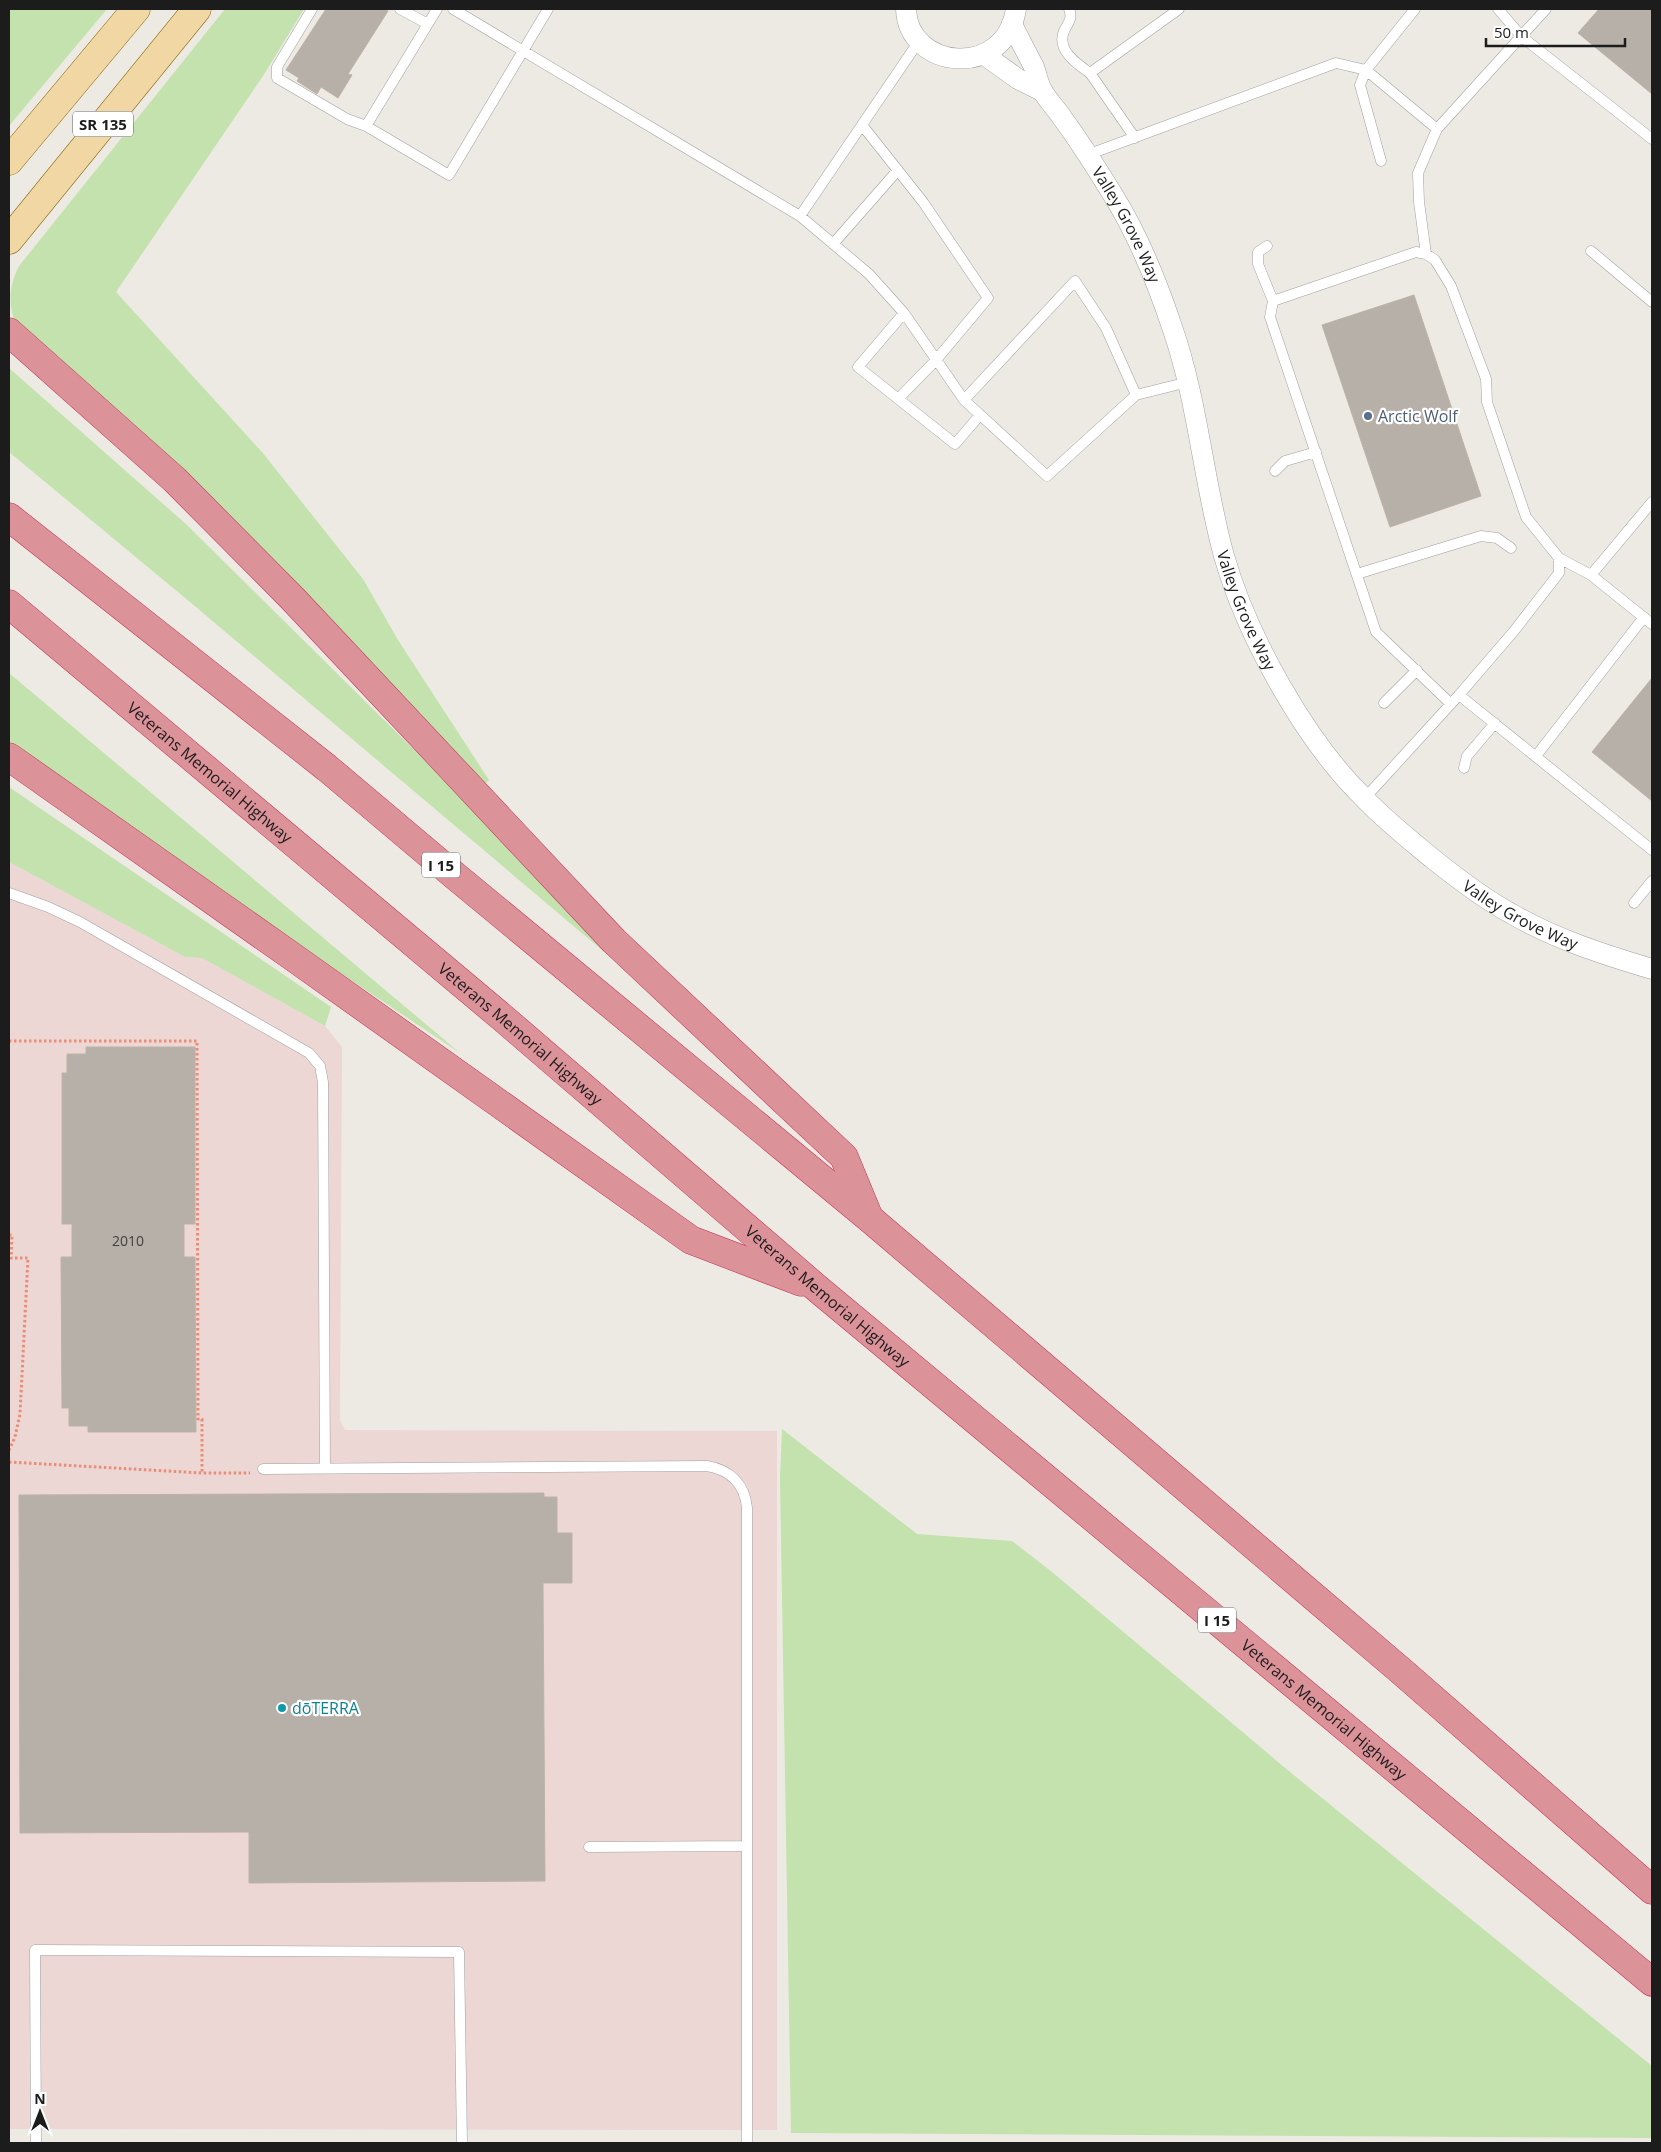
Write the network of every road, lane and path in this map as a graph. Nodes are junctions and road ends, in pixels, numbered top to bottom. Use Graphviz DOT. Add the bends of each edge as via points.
graph roads {
  1 [pos="136,9"];
  2 [pos="197,9"];
  3 [pos="312,9"];
  4 [pos="400,9"];
  5 [pos="437,9"];
  6 [pos="453,9"];
  7 [pos="548,9"];
  8 [pos="906,9"];
  9 [pos="1069,9"];
  10 [pos="1179,9"];
  11 [pos="1415,9"];
  12 [pos="1498,9"];
  13 [pos="1546,9"];
  14 [pos="1014,16"];
  15 [pos="428,24"];
  16 [pos="1522,37"];
  17 [pos="920,41"];
  18 [pos="523,50"];
  19 [pos="990,59"];
  20 [pos="1366,70"];
  21 [pos="1090,73"];
  22 [pos="1042,91"];
  23 [pos="862,125"];
  24 [pos="366,126"];
  25 [pos="1437,129"];
  26 [pos="1135,138"];
  27 [pos="1652,139"];
  28 [pos="1087,156"];
  29 [pos="9,161"];
  30 [pos="1381,161"];
  31 [pos="898,170"];
  32 [pos="800,216"];
  33 [pos="9,240"];
  34 [pos="834,244"];
  35 [pos="1267,246"];
  36 [pos="1591,251"];
  37 [pos="1426,254"];
  38 [pos="1273,302"];
  39 [pos="1652,302"];
  40 [pos="904,312"];
  41 [pos="9,332"];
  42 [pos="936,360"];
  43 [pos="1188,382"];
  44 [pos="1136,395"];
  45 [pos="899,398"];
  46 [pos="964,400"];
  47 [pos="980,415"];
  48 [pos="1316,452"];
  49 [pos="1275,472"];
  50 [pos="1652,502"];
  51 [pos="9,518"];
  52 [pos="1512,548"];
  53 [pos="1559,558"];
  54 [pos="1357,574"];
  55 [pos="1591,575"];
  56 [pos="9,604"];
  57 [pos="1648,620"];
  58 [pos="1417,670"];
  59 [pos="1459,695"];
  60 [pos="1384,703"];
  61 [pos="1451,704"];
  62 [pos="1495,724"];
  63 [pos="1536,756"];
  64 [pos="9,757"];
  65 [pos="1464,768"];
  66 [pos="1364,799"];
  67 [pos="1652,850"];
  68 [pos="1652,881"];
  69 [pos="9,893"];
  70 [pos="1634,903"];
  71 [pos="1652,969"];
  72 [pos="9,1041"];
  73 [pos="869,1218"];
  74 [pos="9,1235"];
  75 [pos="819,1290"];
  76 [pos="9,1450"];
  77 [pos="9,1462"];
  78 [pos="263,1468"];
  79 [pos="325,1468"];
  80 [pos="202,1473"];
  81 [pos="747,1846"];
  82 [pos="589,1847"];
  83 [pos="1652,1890"];
  84 [pos="1652,1982"];
  85 [pos="36,2143"];
  86 [pos="462,2143"];
  87 [pos="747,2143"];
  1 -- 29 [label="main road, SR 135"];
  2 -- 33 [label="main road, SR 135"];
  3 -- 24 [label="lane" via="277,67 276,78 347,119"];
  4 -- 15 [label="lane"];
  5 -- 15 [label="lane"];
  6 -- 18 [label="lane"];
  7 -- 18 [label="lane"];
  8 -- 17 [label="street" via="911,28"];
  9 -- 21 [label="lane" via="1071,20 1063,34 1065,51 1077,65"];
  10 -- 21 [label="lane"];
  11 -- 20 [label="lane"];
  12 -- 16 [label="lane"];
  13 -- 16 [label="lane"];
  14 -- 19 [label="street"];
  14 -- 22 [label="street, Valley Grove Way"];
  15 -- 24 [label="lane"];
  16 -- 25 [label="lane"];
  16 -- 27 [label="lane"];
  17 -- 19 [label="street" via="933,52 949,58"];
  17 -- 23 [label="lane"];
  18 -- 24 [label="lane" via="449,175"];
  18 -- 32 [label="lane"];
  19 -- 22 [label="street, Valley Grove Way"];
  20 -- 25 [label="lane"];
  20 -- 26 [label="lane" via="1336,63"];
  20 -- 30 [label="lane" via="1360,85"];
  21 -- 26 [label="lane"];
  22 -- 28 [label="street, Valley Grove Way"];
  23 -- 31 [label="lane"];
  23 -- 32 [label="lane"];
  25 -- 37 [label="lane" via="1418,173"];
  26 -- 28 [label="lane"];
  28 -- 43 [label="street, Valley Grove Way" via="1115,198 1136,240 1173,328"];
  31 -- 34 [label="lane"];
  31 -- 42 [label="lane" via="988,298"];
  32 -- 34 [label="lane"];
  34 -- 40 [label="lane" via="869,274"];
  35 -- 38 [label="lane" via="1258,252 1258,264"];
  36 -- 39 [label="lane"];
  37 -- 38 [label="lane" via="1416,252"];
  37 -- 53 [label="lane" via="1435,260 1451,286 1486,379 1487,402 1526,517"];
  38 -- 48 [label="lane" via="1270,317"];
  40 -- 42 [label="lane"];
  40 -- 45 [label="lane" via="858,367"];
  41 -- 73 [label="highway" via="175,480 293,599 614,941 844,1158"];
  42 -- 45 [label="lane"];
  42 -- 46 [label="lane"];
  43 -- 44 [label="lane"];
  43 -- 66 [label="street, Valley Grove Way" via="1213,513 1236,592 1274,674 1299,716"];
  44 -- 46 [label="lane" via="1106,328 1074,280"];
  44 -- 47 [label="lane" via="1048,476"];
  45 -- 47 [label="lane" via="955,444"];
  46 -- 47 [label="lane"];
  48 -- 49 [label="lane" via="1285,461"];
  48 -- 54 [label="lane"];
  50 -- 55 [label="lane"];
  51 -- 73 [label="highway, I 15" via="328,768"];
  52 -- 54 [label="lane" via="1497,538 1481,536"];
  53 -- 55 [label="lane"];
  53 -- 59 [label="lane" via="1559,573"];
  54 -- 58 [label="lane" via="1376,632"];
  55 -- 57 [label="lane"];
  56 -- 75 [label="highway, Veterans Memorial Highway / I 15" via="504,1018"];
  57 -- 63 [label="lane"];
  58 -- 60 [label="lane"];
  58 -- 61 [label="lane"];
  59 -- 61 [label="lane"];
  59 -- 62 [label="lane"];
  61 -- 66 [label="lane"];
  62 -- 63 [label="lane"];
  62 -- 65 [label="lane" via="1467,756"];
  63 -- 67 [label="lane"];
  64 -- 75 [label="highway" via="691,1240"];
  66 -- 71 [label="street, Valley Grove Way" via="1454,876 1511,914 1561,938"];
  68 -- 70 [label="lane"];
  69 -- 79 [label="lane" via="87,926 309,1053 320,1066 323,1082"];
  72 -- 80 [label="path" via="197,1041 198,1419 202,1419"];
  73 -- 83 [label="highway, I 15" via="1400,1670"];
  74 -- 76 [label="path" via="12,1235 11,1258 28,1258 20,1414"];
  75 -- 84 [label="highway, Veterans Memorial Highway / I 15"];
  77 -- 80 [label="path"];
  78 -- 79 [label="lane"];
  78 -- 80 [label="path" via="263,1473"];
  79 -- 81 [label="lane" via="707,1466 734,1478 743,1492 747,1508"];
  81 -- 82 [label="lane"];
  81 -- 87 [label="lane"];
  85 -- 86 [label="lane" via="34,1950 459,1952"];
}
